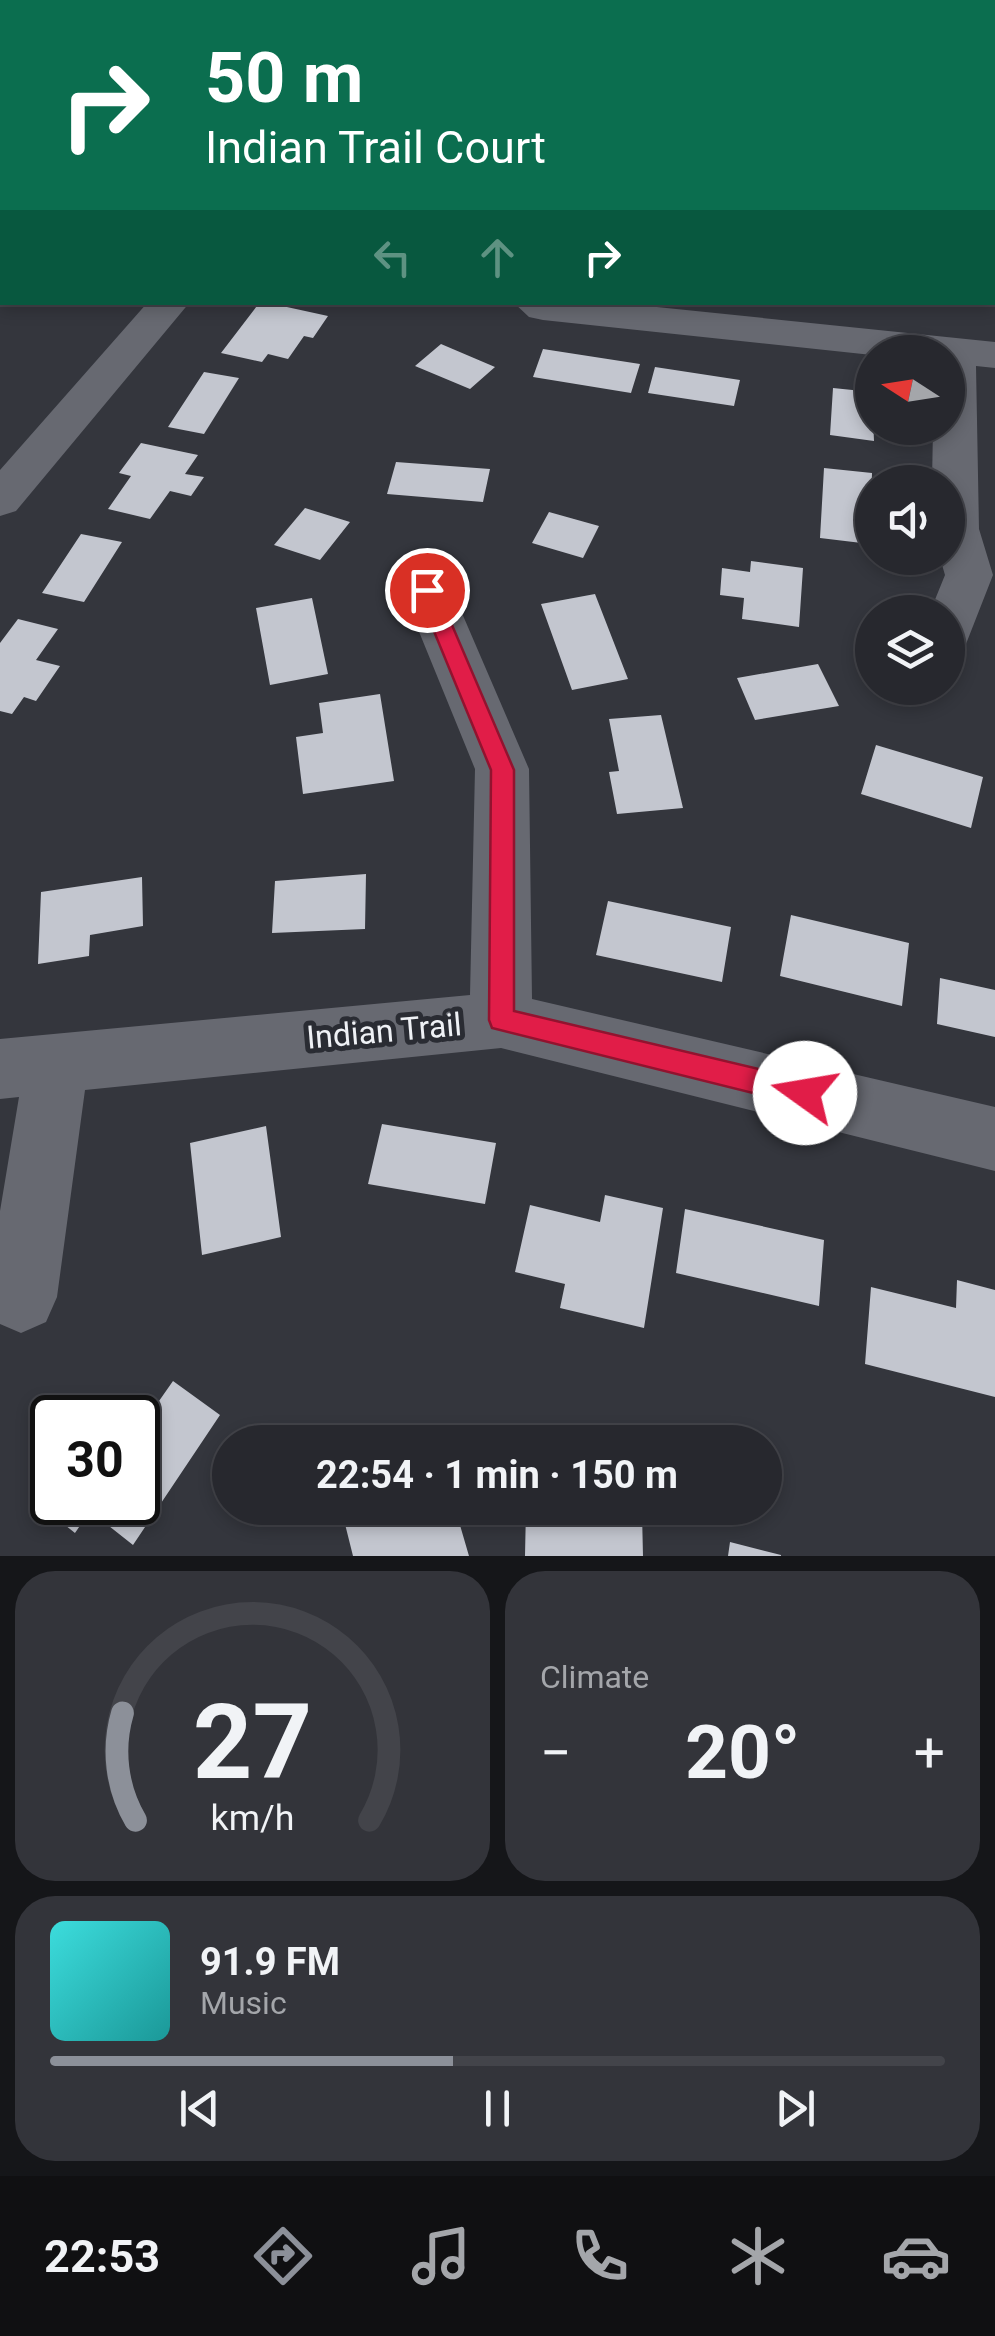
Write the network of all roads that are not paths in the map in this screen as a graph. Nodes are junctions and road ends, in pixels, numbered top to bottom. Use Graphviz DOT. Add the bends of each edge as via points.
graph roads {
  1 [pos="167,305"];
  2 [pos="538,305"];
  3 [pos="975,353"];
  4 [pos="0,500"];
  5 [pos="427,590"];
  6 [pos="962,595"];
  7 [pos="502,1020"];
  8 [pos="28,1065"];
  9 [pos="995,1139"];
  10 [pos="21,1297"];
  1 -- 4 [label="street"];
  2 -- 3 [label="street"];
  3 -- 6 [label="street" via="956,529 969,575"];
  5 -- 7 [label="street" via="502,770"];
  7 -- 8 [label="street, Indian Trail"];
  7 -- 9 [label="street, Indian Trail"];
  8 -- 10 [label="street"];
}
